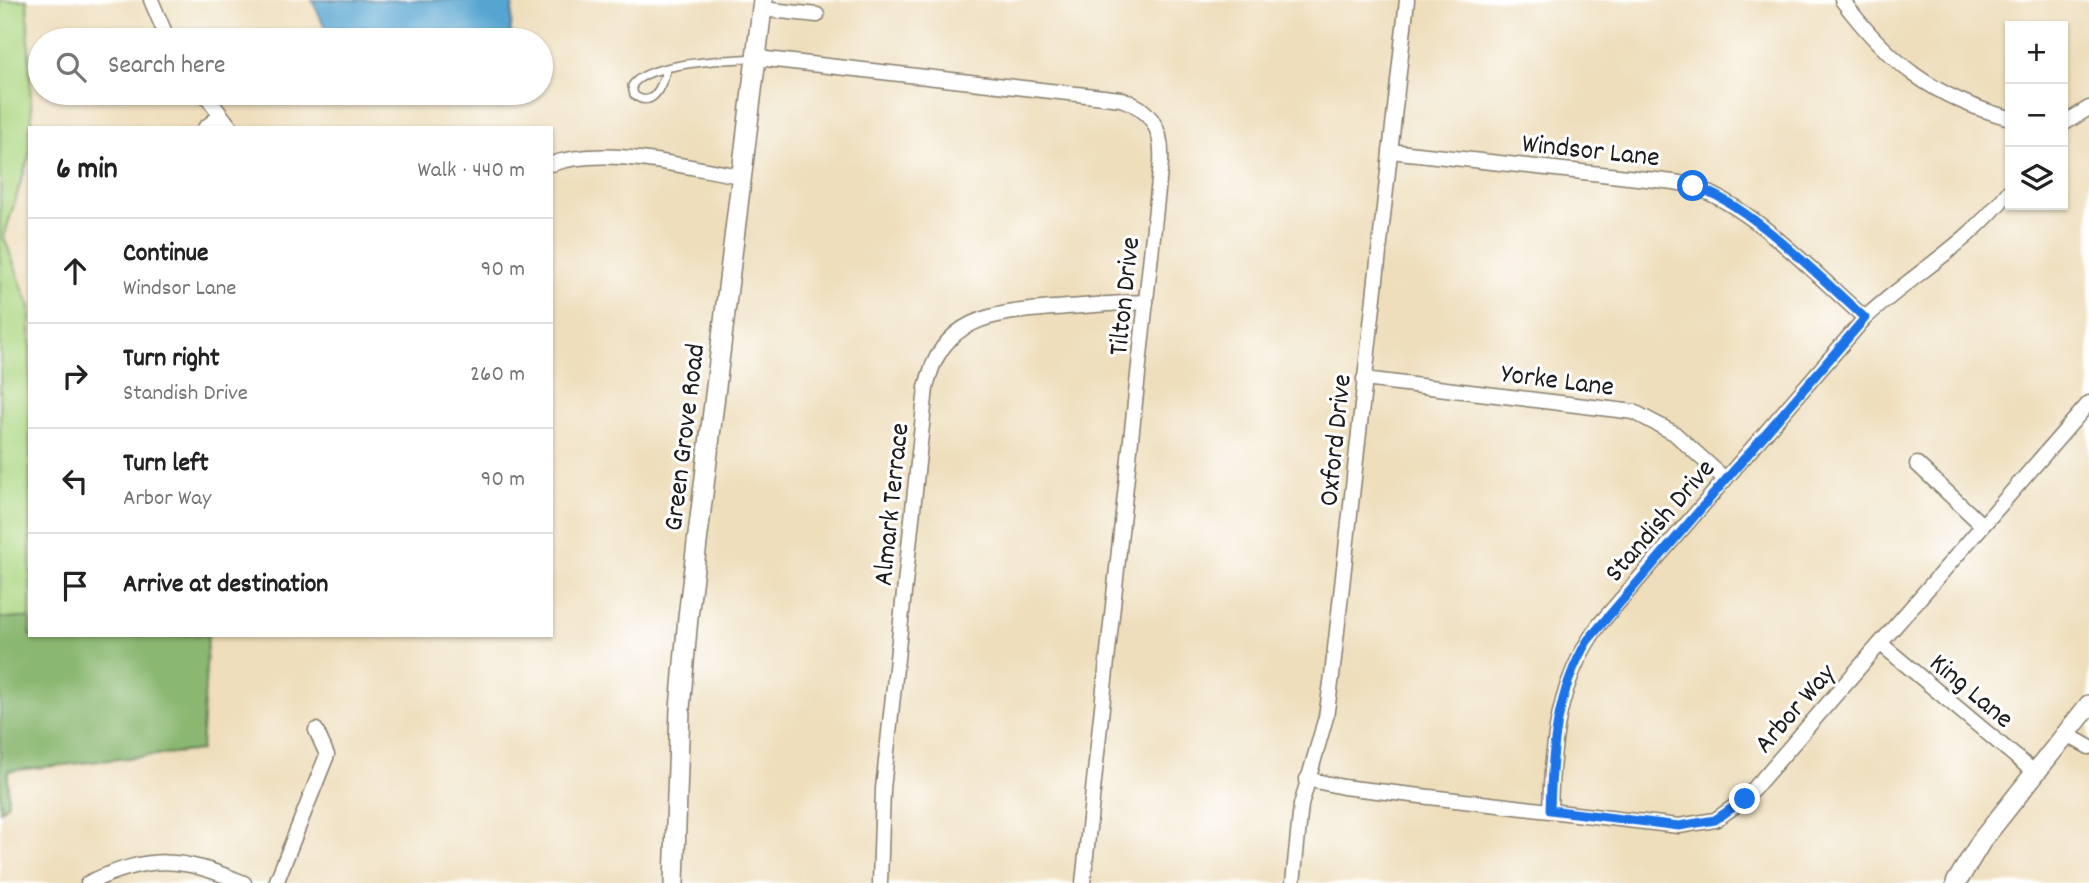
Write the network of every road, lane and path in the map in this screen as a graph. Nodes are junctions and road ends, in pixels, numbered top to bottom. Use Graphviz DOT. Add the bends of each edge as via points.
graph roads {
  1 [pos="151,0"];
  2 [pos="1407,0"];
  3 [pos="1842,0"];
  4 [pos="763,4"];
  5 [pos="817,15"];
  6 [pos="163,28"];
  7 [pos="757,58"];
  8 [pos="667,69"];
  9 [pos="212,105"];
  10 [pos="2089,108"];
  11 [pos="220,116"];
  12 [pos="2005,117"];
  13 [pos="2068,121"];
  14 [pos="208,126"];
  15 [pos="229,126"];
  16 [pos="1390,151"];
  17 [pos="553,164"];
  18 [pos="741,176"];
  19 [pos="2005,196"];
  20 [pos="1146,302"];
  21 [pos="1865,318"];
  22 [pos="1364,379"];
  23 [pos="2089,403"];
  24 [pos="1916,464"];
  25 [pos="1725,478"];
  26 [pos="1982,525"];
  27 [pos="1881,644"];
  28 [pos="2089,705"];
  29 [pos="316,730"];
  30 [pos="2066,734"];
  31 [pos="2089,747"];
  32 [pos="2034,772"];
  33 [pos="1307,779"];
  34 [pos="1550,810"];
  35 [pos="88,883"];
  36 [pos="244,883"];
  37 [pos="276,883"];
  38 [pos="674,883"];
  39 [pos="880,883"];
  40 [pos="1083,883"];
  41 [pos="1293,883"];
  42 [pos="1956,883"];
  1 -- 6 [label="street"];
  2 -- 16 [label="street, Oxford Drive"];
  3 -- 12 [label="street" via="1871,39 1914,76 1975,109"];
  4 -- 5 [label="street"];
  4 -- 7 [label="street, Green Grove Road"];
  7 -- 8 [label="lane"];
  7 -- 18 [label="street, Green Grove Road"];
  7 -- 20 [label="street, Tilton Drive" via="1134,103 1154,121 1162,146"];
  8 -- 8 [label="lane" via="635,81 634,95 645,100 654,97"];
  9 -- 11 [label="street"];
  10 -- 13 [label="street"];
  11 -- 14 [label="street"];
  11 -- 15 [label="street"];
  16 -- 21 [label="street, Windsor Lane" via="1705,189 1743,212"];
  16 -- 22 [label="street, Oxford Drive"];
  17 -- 18 [label="street" via="606,156"];
  18 -- 38 [label="street, Green Grove Road" via="688,617"];
  19 -- 21 [label="street, Standish Drive" via="1967,238"];
  20 -- 39 [label="street, Almark Terrace" via="992,315 962,328 936,356 926,388 884,775"];
  20 -- 40 [label="street, Tilton Drive"];
  21 -- 25 [label="street, Standish Drive"];
  22 -- 25 [label="street, Yorke Lane" via="1634,412 1674,433"];
  22 -- 33 [label="street, Oxford Drive" via="1326,717"];
  23 -- 26 [label="street, Arbor Way"];
  24 -- 26 [label="street"];
  25 -- 34 [label="street, Standish Drive" via="1599,625 1578,656 1558,714"];
  26 -- 27 [label="street, Arbor Way"];
  27 -- 32 [label="street, King Lane"];
  27 -- 34 [label="street, Arbor Way" via="1745,799 1715,820 1679,826"];
  28 -- 30 [label="street"];
  29 -- 37 [label="street" via="327,754"];
  30 -- 31 [label="street"];
  30 -- 32 [label="street"];
  32 -- 42 [label="street"];
  33 -- 34 [label="street, Arbor Way"];
  33 -- 41 [label="street, Oxford Drive"];
  35 -- 36 [label="street" via="122,868 160,861 213,870"];
}
